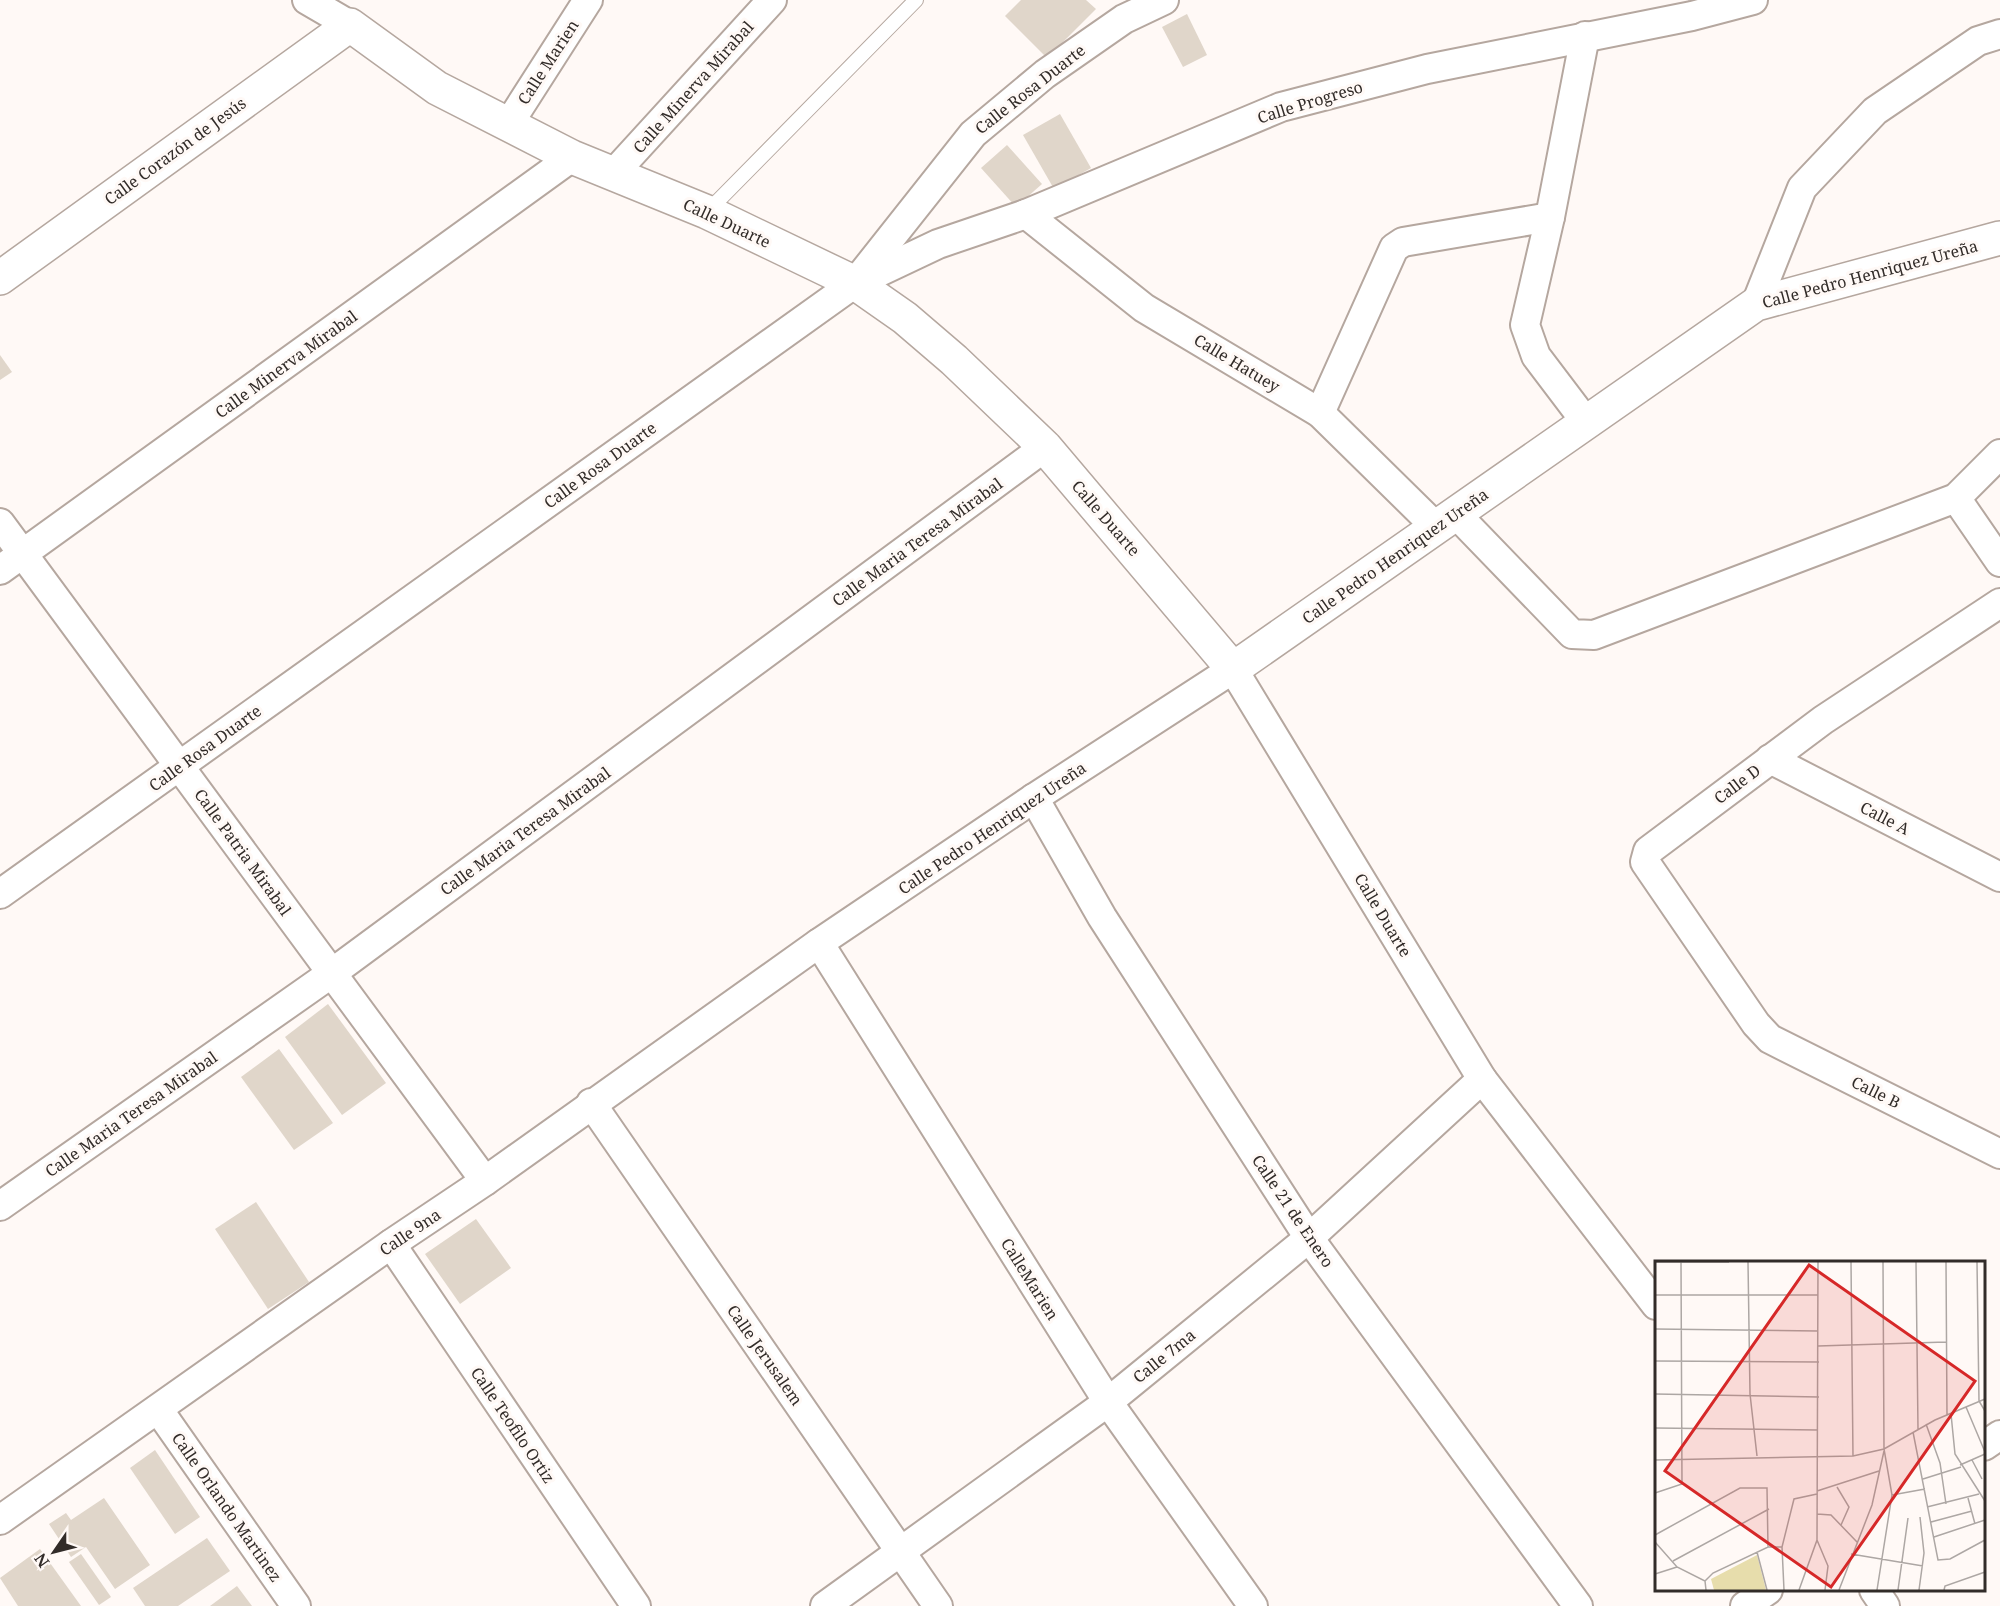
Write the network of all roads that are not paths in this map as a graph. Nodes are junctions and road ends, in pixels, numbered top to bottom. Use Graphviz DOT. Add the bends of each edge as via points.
graph roads {
  1 [pos="588,0"];
  2 [pos="772,0"];
  3 [pos="916,0"];
  4 [pos="1164,0"];
  5 [pos="1753,0"];
  6 [pos="1689,8"];
  7 [pos="330,9"];
  8 [pos="1117,9"];
  9 [pos="2000,34"];
  10 [pos="1585,36"];
  11 [pos="508,125"];
  12 [pos="572,157"];
  13 [pos="614,173"];
  14 [pos="707,212"];
  15 [pos="1026,214"];
  16 [pos="1550,217"];
  17 [pos="2000,238"];
  18 [pos="0,278"];
  19 [pos="855,283"];
  20 [pos="1756,304"];
  21 [pos="1320,413"];
  22 [pos="1586,422"];
  23 [pos="1045,447"];
  24 [pos="2000,454"];
  25 [pos="1956,498"];
  26 [pos="1446,520"];
  27 [pos="0,523"];
  28 [pos="23,554"];
  29 [pos="2000,562"];
  30 [pos="0,570"];
  31 [pos="2000,603"];
  32 [pos="1233,669"];
  33 [pos="1770,759"];
  34 [pos="180,767"];
  35 [pos="1034,798"];
  36 [pos="2000,877"];
  37 [pos="0,894"];
  38 [pos="819,943"];
  39 [pos="332,973"];
  40 [pos="1756,1024"];
  41 [pos="1482,1079"];
  42 [pos="591,1103"];
  43 [pos="2000,1154"];
  44 [pos="485,1181"];
  45 [pos="0,1206"];
  46 [pos="1309,1238"];
  47 [pos="391,1244"];
  48 [pos="1655,1304"];
  49 [pos="1108,1402"];
  50 [pos="158,1409"];
  51 [pos="2000,1436"];
  52 [pos="1985,1445"];
  53 [pos="0,1520"];
  54 [pos="900,1552"];
  55 [pos="1767,1591"];
  56 [pos="1875,1591"];
  57 [pos="296,1606"];
  58 [pos="636,1606"];
  59 [pos="825,1606"];
  60 [pos="938,1606"];
  61 [pos="1253,1606"];
  62 [pos="1578,1606"];
  63 [pos="1745,1606"];
  64 [pos="1886,1606"];
  1 -- 11 [label="street, Calle Marien"];
  2 -- 13 [label="street, Calle Minerva Mirabal"];
  3 -- 14 [label="lane"];
  4 -- 8 [label="street, Calle Rosa Duarte"];
  5 -- 6 [label="street, Calle Progreso"];
  6 -- 10 [label="street, Calle Progreso"];
  7 -- 11 [label="street, Calle Duarte" via="437,88"];
  7 -- 18 [label="street, Calle Corazón de Jesús"];
  8 -- 19 [label="street, Calle Rosa Duarte" via="973,134"];
  9 -- 20 [label="street" via="1978,41 1875,111 1802,188"];
  10 -- 15 [label="street, Calle Progreso" via="1426,69 1281,107"];
  10 -- 16 [label="street"];
  11 -- 12 [label="street, Calle Duarte"];
  12 -- 13 [label="street, Calle Duarte"];
  12 -- 28 [label="street, Calle Minerva Mirabal"];
  13 -- 14 [label="street, Calle Duarte"];
  14 -- 19 [label="street, Calle Duarte"];
  15 -- 19 [label="street, Calle Progreso" via="938,244"];
  15 -- 21 [label="street, Calle Hatuey" via="1144,308"];
  16 -- 21 [label="street" via="1403,242 1394,248"];
  16 -- 22 [label="street" via="1525,325 1536,356"];
  17 -- 20 [label="street, Calle Pedro Henriquez Ureña"];
  19 -- 23 [label="street, Calle Duarte" via="905,318 954,360"];
  19 -- 34 [label="street, Calle Rosa Duarte"];
  20 -- 22 [label="street, Calle Pedro Henriquez Ureña"];
  21 -- 26 [label="street, Calle Hatuey"];
  22 -- 26 [label="street, Calle Pedro Henriquez Ureña"];
  23 -- 32 [label="street, Calle Duarte"];
  23 -- 39 [label="street, Calle Maria Teresa Mirabal"];
  24 -- 25 [label="street"];
  25 -- 26 [label="street, Calle Hatuey" via="1594,635 1572,634"];
  25 -- 29 [label="street"];
  26 -- 32 [label="street, Calle Pedro Henriquez Ureña"];
  27 -- 28 [label="street, Calle Patria Mirabal"];
  28 -- 30 [label="street, Calle Minerva Mirabal"];
  28 -- 34 [label="street, Calle Patria Mirabal"];
  31 -- 33 [label="street, Calle D"];
  32 -- 35 [label="street, Calle Pedro Henriquez Ureña"];
  32 -- 41 [label="street, Calle Duarte"];
  33 -- 36 [label="street, Calle A"];
  33 -- 40 [label="street, Calle D" via="1648,851 1645,862"];
  34 -- 37 [label="street, Calle Rosa Duarte"];
  34 -- 39 [label="street, Calle Patria Mirabal"];
  35 -- 38 [label="street, Calle Pedro Henriquez Ureña"];
  35 -- 46 [label="street, Calle 21 de Enero" via="1102,917"];
  38 -- 42 [label="street, Calle 9na"];
  38 -- 49 [label="street, CalleMarien"];
  39 -- 44 [label="street, Calle Patria Mirabal"];
  39 -- 45 [label="street, Calle Maria Teresa Mirabal"];
  40 -- 43 [label="street, Calle B" via="1770,1039"];
  41 -- 46 [label="street, Calle 7ma"];
  41 -- 48 [label="street, Calle Duarte"];
  42 -- 44 [label="street, Calle 9na"];
  42 -- 54 [label="street, Calle Jerusalem"];
  44 -- 47 [label="street, Calle 9na"];
  46 -- 49 [label="street, Calle 7ma"];
  46 -- 62 [label="street, Calle 21 de Enero"];
  47 -- 50 [label="street, Calle 9na"];
  47 -- 58 [label="street, Calle Teofilo Ortiz"];
  49 -- 54 [label="street, Calle 7ma"];
  49 -- 61 [label="street, CalleMarien"];
  50 -- 53 [label="street, Calle 9na"];
  50 -- 57 [label="street, Calle Orlando Martinez"];
  51 -- 52 [label="street"];
  54 -- 59 [label="street, Calle 7ma"];
  54 -- 60 [label="street, Calle Jerusalem"];
  55 -- 63 [label="street"];
  56 -- 64 [label="street"];
}
